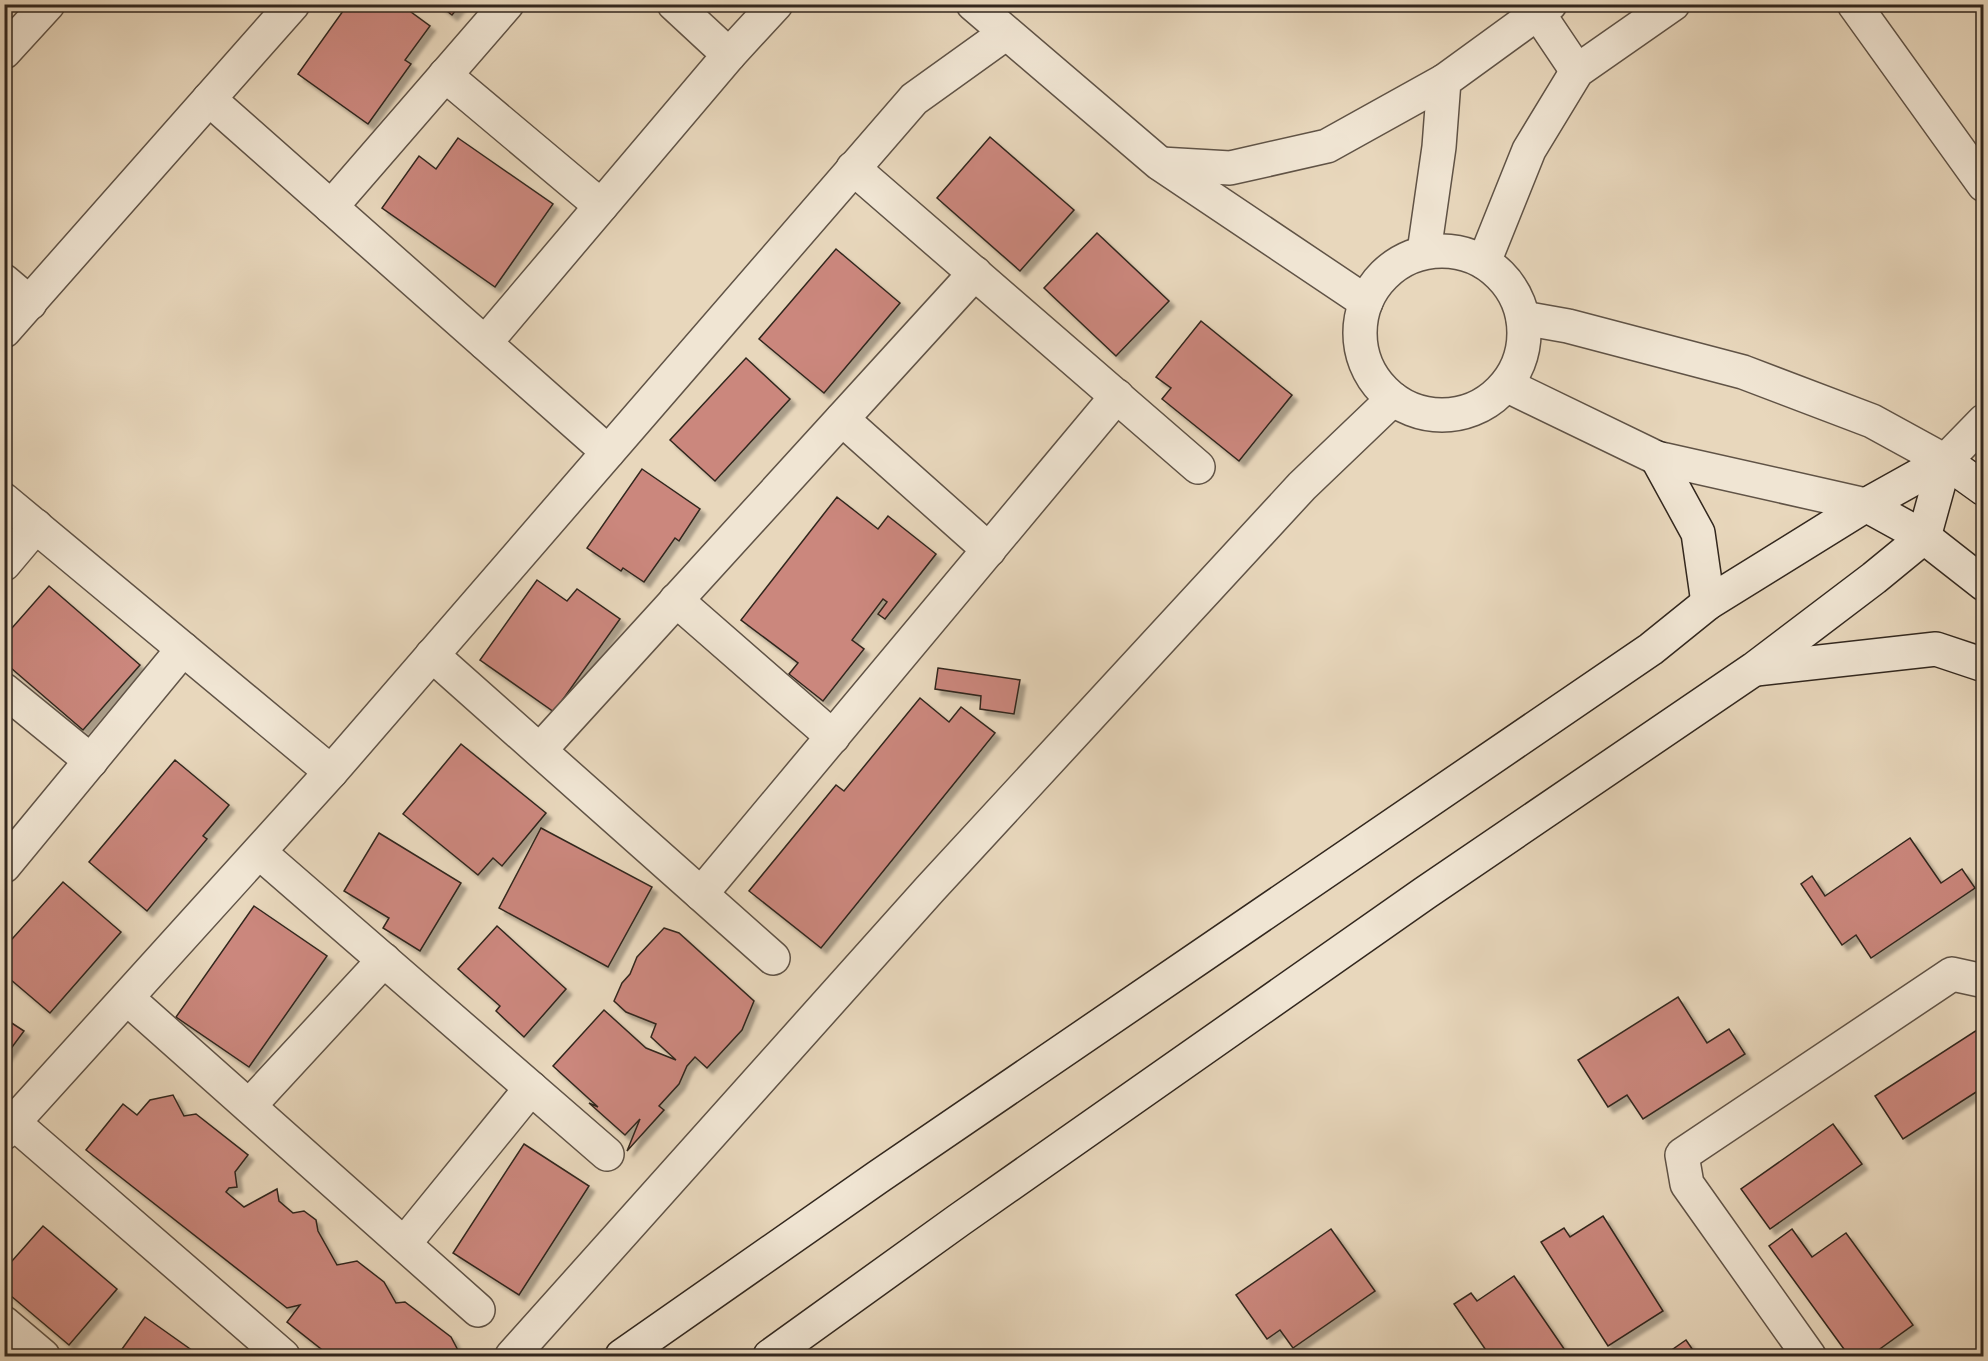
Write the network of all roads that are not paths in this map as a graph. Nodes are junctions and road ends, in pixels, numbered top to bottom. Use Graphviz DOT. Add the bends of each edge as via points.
graph roads {
  1 [pos="48,4"];
  2 [pos="293,4"];
  3 [pos="507,4"];
  4 [pos="674,4"];
  5 [pos="776,4"];
  6 [pos="973,4"];
  7 [pos="1673,4"];
  8 [pos="1854,4"];
  9 [pos="1544,9"];
  10 [pos="1006,33"];
  11 [pos="6,46"];
  12 [pos="729,55"];
  13 [pos="1577,70"];
  14 [pos="446,75"];
  15 [pos="1444,81"];
  16 [pos="209,99"];
  17 [pos="1159,163"];
  18 [pos="853,168"];
  19 [pos="1983,185"];
  20 [pos="601,206"];
  21 [pos="331,207"];
  22 [pos="1424,252"];
  23 [pos="1484,262"];
  24 [pos="975,273"];
  25 [pos="4,281"];
  26 [pos="1366,302"];
  27 [pos="30,303"];
  28 [pos="1523,318"];
  29 [pos="4,331"];
  30 [pos="485,343"];
  31 [pos="1506,385"];
  32 [pos="1117,396"];
  33 [pos="1393,399"];
  34 [pos="842,419"];
  35 [pos="1983,422"];
  36 [pos="608,452"];
  37 [pos="1657,458"];
  38 [pos="1945,461"];
  39 [pos="1198,467"];
  40 [pos="1983,489"];
  41 [pos="4,500"];
  42 [pos="1866,505"];
  43 [pos="36,526"];
  44 [pos="1924,537"];
  45 [pos="989,550"];
  46 [pos="4,564"];
  47 [pos="1983,584"];
  48 [pos="676,600"];
  49 [pos="1708,603"];
  50 [pos="183,649"];
  51 [pos="432,655"];
  52 [pos="1983,665"];
  53 [pos="1754,669"];
  54 [pos="4,690"];
  55 [pos="833,737"];
  56 [pos="540,750"];
  57 [pos="91,761"];
  58 [pos="331,772"];
  59 [pos="259,852"];
  60 [pos="4,866"];
  61 [pos="701,894"];
  62 [pos="774,958"];
  63 [pos="384,960"];
  64 [pos="1983,981"];
  65 [pos="127,998"];
  66 [pos="531,1088"];
  67 [pos="249,1106"];
  68 [pos="9,1128"];
  69 [pos="607,1154"];
  70 [pos="404,1244"];
  71 [pos="478,1310"];
  72 [pos="4,1323"];
  73 [pos="38,1355"];
  74 [pos="283,1356"];
  75 [pos="512,1356"];
  76 [pos="622,1356"];
  77 [pos="770,1356"];
  78 [pos="1809,1356"];
  1 -- 11 [label="street"];
  2 -- 16 [label="street"];
  3 -- 14 [label="street"];
  4 -- 12 [label="street"];
  5 -- 12 [label="street"];
  6 -- 10 [label="street"];
  7 -- 13 [label="street"];
  8 -- 19 [label="street"];
  9 -- 13 [label="street"];
  9 -- 15 [label="street"];
  10 -- 17 [label="street"];
  10 -- 18 [label="street" via="914,99"];
  12 -- 20 [label="street"];
  13 -- 23 [label="street" via="1529,150"];
  14 -- 20 [label="street"];
  14 -- 21 [label="street"];
  15 -- 17 [label="street" via="1327,146 1230,168"];
  15 -- 22 [label="street"];
  16 -- 21 [label="street"];
  16 -- 27 [label="street"];
  17 -- 26 [label="street"];
  18 -- 24 [label="street"];
  18 -- 36 [label="street"];
  20 -- 30 [label="street"];
  21 -- 30 [label="street"];
  22 -- 23 [label="street" via="1448,250"];
  22 -- 26 [label="street" via="1402,260 1383,275"];
  23 -- 28 [label="street" via="1508,283"];
  24 -- 32 [label="street"];
  24 -- 34 [label="street"];
  25 -- 27 [label="street"];
  26 -- 33 [label="street" via="1359,339 1365,362 1376,383"];
  27 -- 29 [label="street"];
  28 -- 31 [label="street" via="1524,350"];
  28 -- 38 [label="street" via="1743,372 1872,421"];
  30 -- 36 [label="street"];
  31 -- 33 [label="street" via="1483,405 1460,413 1414,411"];
  31 -- 37 [label="street"];
  32 -- 39 [label="street"];
  32 -- 45 [label="street"];
  33 -- 75 [label="street" via="1302,486 930,889"];
  34 -- 45 [label="street"];
  34 -- 48 [label="street"];
  35 -- 38 [label="street"];
  36 -- 51 [label="street"];
  37 -- 42 [label="street"];
  37 -- 49 [label="street" via="1698,533"];
  38 -- 40 [label="street"];
  38 -- 42 [label="street"];
  38 -- 44 [label="street"];
  41 -- 43 [label="street"];
  42 -- 44 [label="street"];
  42 -- 49 [label="street"];
  43 -- 46 [label="street"];
  43 -- 50 [label="street"];
  44 -- 47 [label="street"];
  44 -- 53 [label="street"];
  45 -- 55 [label="street"];
  48 -- 55 [label="street"];
  48 -- 56 [label="street"];
  49 -- 76 [label="street" via="1651,649"];
  50 -- 57 [label="street"];
  50 -- 58 [label="street"];
  51 -- 56 [label="street"];
  51 -- 58 [label="street"];
  52 -- 53 [label="street" via="1936,649"];
  53 -- 77 [label="street" via="1425,893"];
  54 -- 57 [label="street"];
  55 -- 61 [label="street"];
  56 -- 61 [label="street"];
  57 -- 60 [label="street"];
  58 -- 59 [label="street"];
  59 -- 63 [label="street"];
  59 -- 65 [label="street"];
  61 -- 62 [label="street"];
  63 -- 66 [label="street"];
  63 -- 67 [label="street"];
  64 -- 78 [label="street" via="1952,974 1682,1155 1687,1184"];
  65 -- 67 [label="street"];
  65 -- 68 [label="street"];
  66 -- 69 [label="street"];
  66 -- 70 [label="street"];
  67 -- 70 [label="street"];
  68 -- 74 [label="street"];
  70 -- 71 [label="street"];
  72 -- 73 [label="street"];
}
